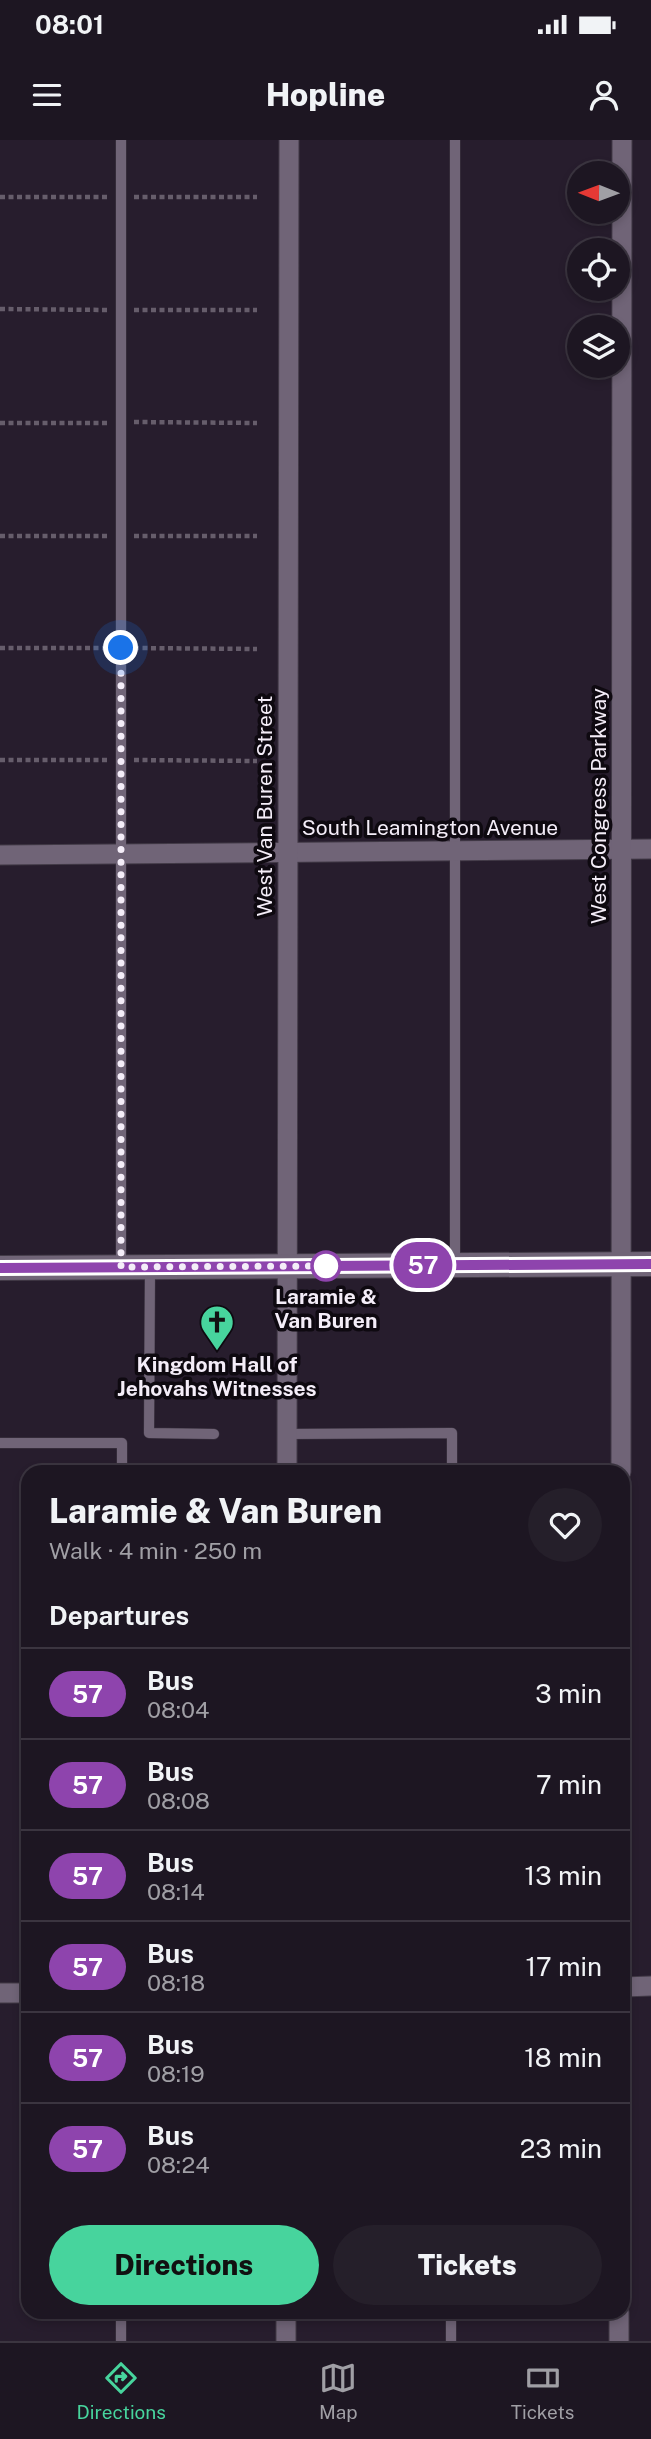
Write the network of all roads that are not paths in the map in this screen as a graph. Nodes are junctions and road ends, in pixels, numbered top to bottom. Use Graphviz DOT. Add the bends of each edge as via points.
graph roads {
  1 [pos="121,140"];
  2 [pos="289,140"];
  3 [pos="456,140"];
  4 [pos="622,140"];
  5 [pos="622,849"];
  6 [pos="651,849"];
  7 [pos="455,850"];
  8 [pos="288,852"];
  9 [pos="121,853"];
  10 [pos="0,855"];
  11 [pos="622,1264"];
  12 [pos="651,1264"];
  13 [pos="455,1265"];
  14 [pos="288,1266"];
  15 [pos="121,1267"];
  16 [pos="150,1267"];
  17 [pos="0,1268"];
  18 [pos="214,1434"];
  19 [pos="287,1434"];
  20 [pos="0,1443"];
  21 [pos="122,1465"];
  22 [pos="287,1465"];
  23 [pos="452,1465"];
  24 [pos="621,1465"];
  25 [pos="651,1986"];
  26 [pos="630,1987"];
  27 [pos="0,1993"];
  28 [pos="21,1993"];
  29 [pos="121,2319"];
  30 [pos="286,2319"];
  31 [pos="451,2319"];
  32 [pos="619,2319"];
  33 [pos="121,2341"];
  34 [pos="286,2341"];
  35 [pos="451,2341"];
  36 [pos="619,2341"];
  1 -- 9 [label="lane"];
  2 -- 8 [label="street, West Van Buren Street"];
  3 -- 7 [label="lane"];
  4 -- 5 [label="street, West Congress Parkway"];
  5 -- 6 [label="street, South Leamington Avenue"];
  5 -- 7 [label="street, South Leamington Avenue"];
  5 -- 11 [label="street, West Congress Parkway"];
  7 -- 8 [label="street, South Leamington Avenue"];
  7 -- 13 [label="lane"];
  8 -- 9 [label="street, South Leamington Avenue"];
  8 -- 14 [label="street, West Van Buren Street"];
  9 -- 10 [label="street, South Leamington Avenue"];
  9 -- 15 [label="lane"];
  11 -- 12 [label="street"];
  11 -- 13 [label="street"];
  11 -- 24 [label="street, West Congress Parkway"];
  13 -- 14 [label="street"];
  14 -- 16 [label="street"];
  14 -- 19 [label="street, West Van Buren Street"];
  15 -- 16 [label="street"];
  15 -- 17 [label="street"];
  16 -- 18 [label="lane" via="149,1433"];
  19 -- 22 [label="street, West Van Buren Street"];
  19 -- 23 [label="lane" via="452,1433"];
  20 -- 21 [label="lane" via="122,1443"];
  25 -- 26 [label="street"];
  27 -- 28 [label="street"];
  29 -- 33 [label="lane"];
  30 -- 34 [label="street"];
  31 -- 35 [label="lane"];
  32 -- 36 [label="street"];
}
